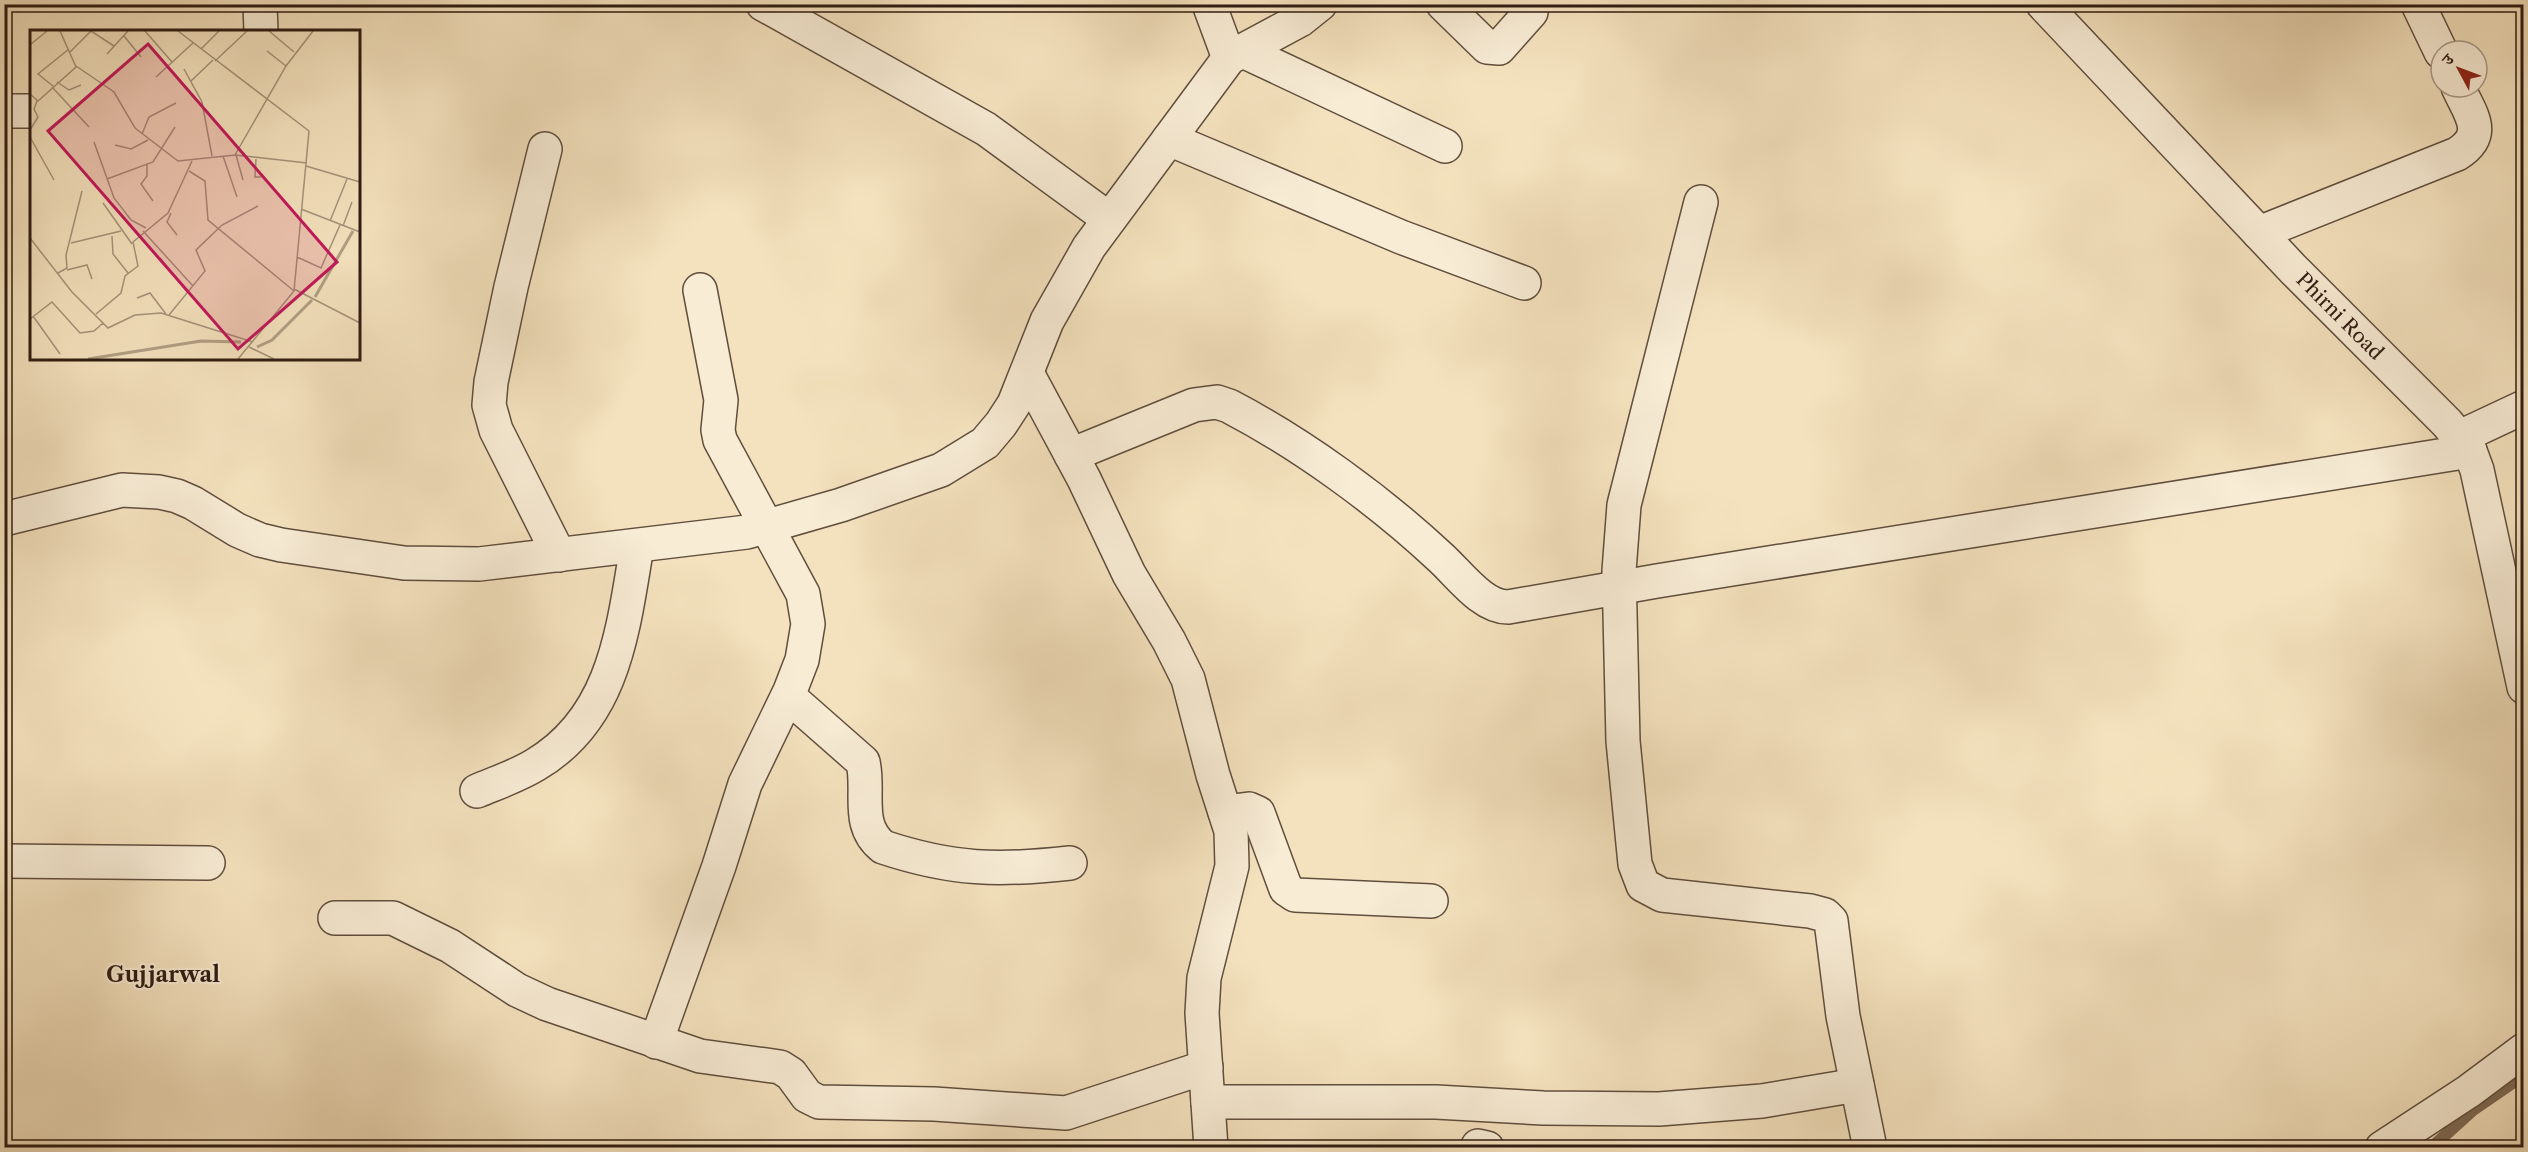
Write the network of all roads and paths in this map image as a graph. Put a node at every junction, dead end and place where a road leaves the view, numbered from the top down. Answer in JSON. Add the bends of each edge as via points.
{"nodes":[{"id":1,"x":260,"y":4,"type":"edge"},
{"id":2,"x":763,"y":4,"type":"edge"},
{"id":3,"x":1209,"y":4,"type":"edge"},
{"id":4,"x":1320,"y":4,"type":"edge"},
{"id":5,"x":1443,"y":4,"type":"edge"},
{"id":6,"x":2043,"y":4,"type":"edge"},
{"id":7,"x":2418,"y":4,"type":"edge"},
{"id":8,"x":1531,"y":12,"type":"dead end"},
{"id":9,"x":261,"y":30,"type":"edge"},
{"id":10,"x":2435,"y":39,"type":"edge"},
{"id":11,"x":1236,"y":55,"type":"junction"},
{"id":12,"x":2463,"y":99,"type":"edge"},
{"id":13,"x":4,"y":111,"type":"edge"},
{"id":14,"x":30,"y":111,"type":"edge"},
{"id":15,"x":1169,"y":139,"type":"junction"},
{"id":16,"x":1445,"y":146,"type":"dead end"},
{"id":17,"x":545,"y":149,"type":"dead end"},
{"id":18,"x":1701,"y":202,"type":"dead end"},
{"id":19,"x":1109,"y":219,"type":"junction"},
{"id":20,"x":2259,"y":233,"type":"junction"},
{"id":21,"x":1524,"y":283,"type":"dead end"},
{"id":22,"x":700,"y":290,"type":"dead end"},
{"id":23,"x":1027,"y":373,"type":"junction"},
{"id":24,"x":2523,"y":407,"type":"edge"},
{"id":25,"x":2465,"y":444,"type":"junction"},
{"id":26,"x":1071,"y":455,"type":"junction"},
{"id":27,"x":4,"y":519,"type":"edge"},
{"id":28,"x":766,"y":527,"type":"junction"},
{"id":29,"x":637,"y":546,"type":"junction"},
{"id":30,"x":559,"y":555,"type":"junction"},
{"id":31,"x":1621,"y":587,"type":"junction"},
{"id":32,"x":2523,"y":687,"type":"edge"},
{"id":33,"x":788,"y":696,"type":"junction"},
{"id":34,"x":477,"y":791,"type":"dead end"},
{"id":35,"x":1225,"y":812,"type":"junction"},
{"id":36,"x":4,"y":861,"type":"edge"},
{"id":37,"x":208,"y":863,"type":"dead end"},
{"id":38,"x":1070,"y":863,"type":"dead end"},
{"id":39,"x":1431,"y":901,"type":"dead end"},
{"id":40,"x":335,"y":918,"type":"dead end"},
{"id":41,"x":656,"y":1042,"type":"junction"},
{"id":42,"x":2523,"y":1050,"type":"edge"},
{"id":43,"x":1206,"y":1067,"type":"junction"},
{"id":44,"x":1857,"y":1085,"type":"junction"},
{"id":45,"x":1208,"y":1101,"type":"junction"},
{"id":46,"x":1211,"y":1148,"type":"edge"},
{"id":47,"x":1870,"y":1148,"type":"edge"},
{"id":48,"x":2382,"y":1148,"type":"edge"}],
"edges":[{"from":1,"to":9,"type":"street"},
{"from":2,"to":19,"type":"street","via":[[986,129]]},
{"from":3,"to":11,"type":"street"},
{"from":4,"to":11,"type":"street","via":[[1300,20]]},
{"from":5,"to":8,"type":"street","via":[[1487,47],[1495,50]]},
{"from":6,"to":20,"type":"street","name":"Phirni Road"},
{"from":7,"to":10,"type":"street"},
{"from":11,"to":15,"type":"street"},
{"from":11,"to":16,"type":"street"},
{"from":12,"to":20,"type":"street","via":[[2475,126],[2475,136],[2467,148]]},
{"from":13,"to":14,"type":"street"},
{"from":15,"to":19,"type":"street"},
{"from":15,"to":21,"type":"street","via":[[1401,237]]},
{"from":17,"to":30,"type":"street","via":[[511,287],[489,405],[496,430]]},
{"from":18,"to":31,"type":"street","via":[[1624,505]]},
{"from":19,"to":23,"type":"street","via":[[1047,321]]},
{"from":20,"to":25,"type":"street","name":"Phirni Road"},
{"from":22,"to":28,"type":"street","via":[[721,400],[720,440]]},
{"from":23,"to":26,"type":"street"},
{"from":23,"to":28,"type":"street","via":[[1001,424],[985,443],[965,457],[941,470],[852,502]]},
{"from":24,"to":25,"type":"street"},
{"from":25,"to":31,"type":"street"},
{"from":25,"to":32,"type":"street","name":"Phirni Road","via":[[2477,470]]},
{"from":26,"to":31,"type":"street","via":[[1194,405],[1216,402],[1241,412],[1326,467],[1419,537],[1494,606],[1508,607]]},
{"from":26,"to":35,"type":"street","via":[[1129,574],[1188,679]]},
{"from":27,"to":30,"type":"street","via":[[122,490],[142,490],[193,502],[260,540],[305,548],[404,563],[478,564]]},
{"from":28,"to":29,"type":"street"},
{"from":28,"to":33,"type":"street","via":[[807,608],[808,640]]},
{"from":29,"to":30,"type":"street"},
{"from":29,"to":34,"type":"street","via":[[616,659],[593,710],[578,731],[535,765]]},
{"from":31,"to":44,"type":"street","via":[[1623,741],[1638,876],[1649,890],[1662,895],[1810,911],[1827,917],[1833,926],[1843,1016]]},
{"from":33,"to":38,"type":"street","via":[[863,762],[865,820],[874,840],[883,847],[961,867],[1015,869]]},
{"from":33,"to":41,"type":"street","via":[[745,784]]},
{"from":35,"to":39,"type":"street","via":[[1248,809],[1258,813],[1286,889],[1295,895]]},
{"from":35,"to":43,"type":"street","via":[[1233,849],[1204,978]]},
{"from":36,"to":37,"type":"street"},
{"from":40,"to":41,"type":"street","via":[[393,918],[450,946],[517,990],[596,1023]]},
{"from":41,"to":43,"type":"street","via":[[700,1056],[784,1068],[807,1096],[819,1102],[934,1104],[1054,1114],[1079,1110]]},
{"from":42,"to":48,"type":"street"},
{"from":43,"to":45,"type":"street"},
{"from":44,"to":45,"type":"street","via":[[1762,1101],[1659,1109],[1436,1102]]},
{"from":44,"to":47,"type":"street"},
{"from":45,"to":46,"type":"street"}]}
